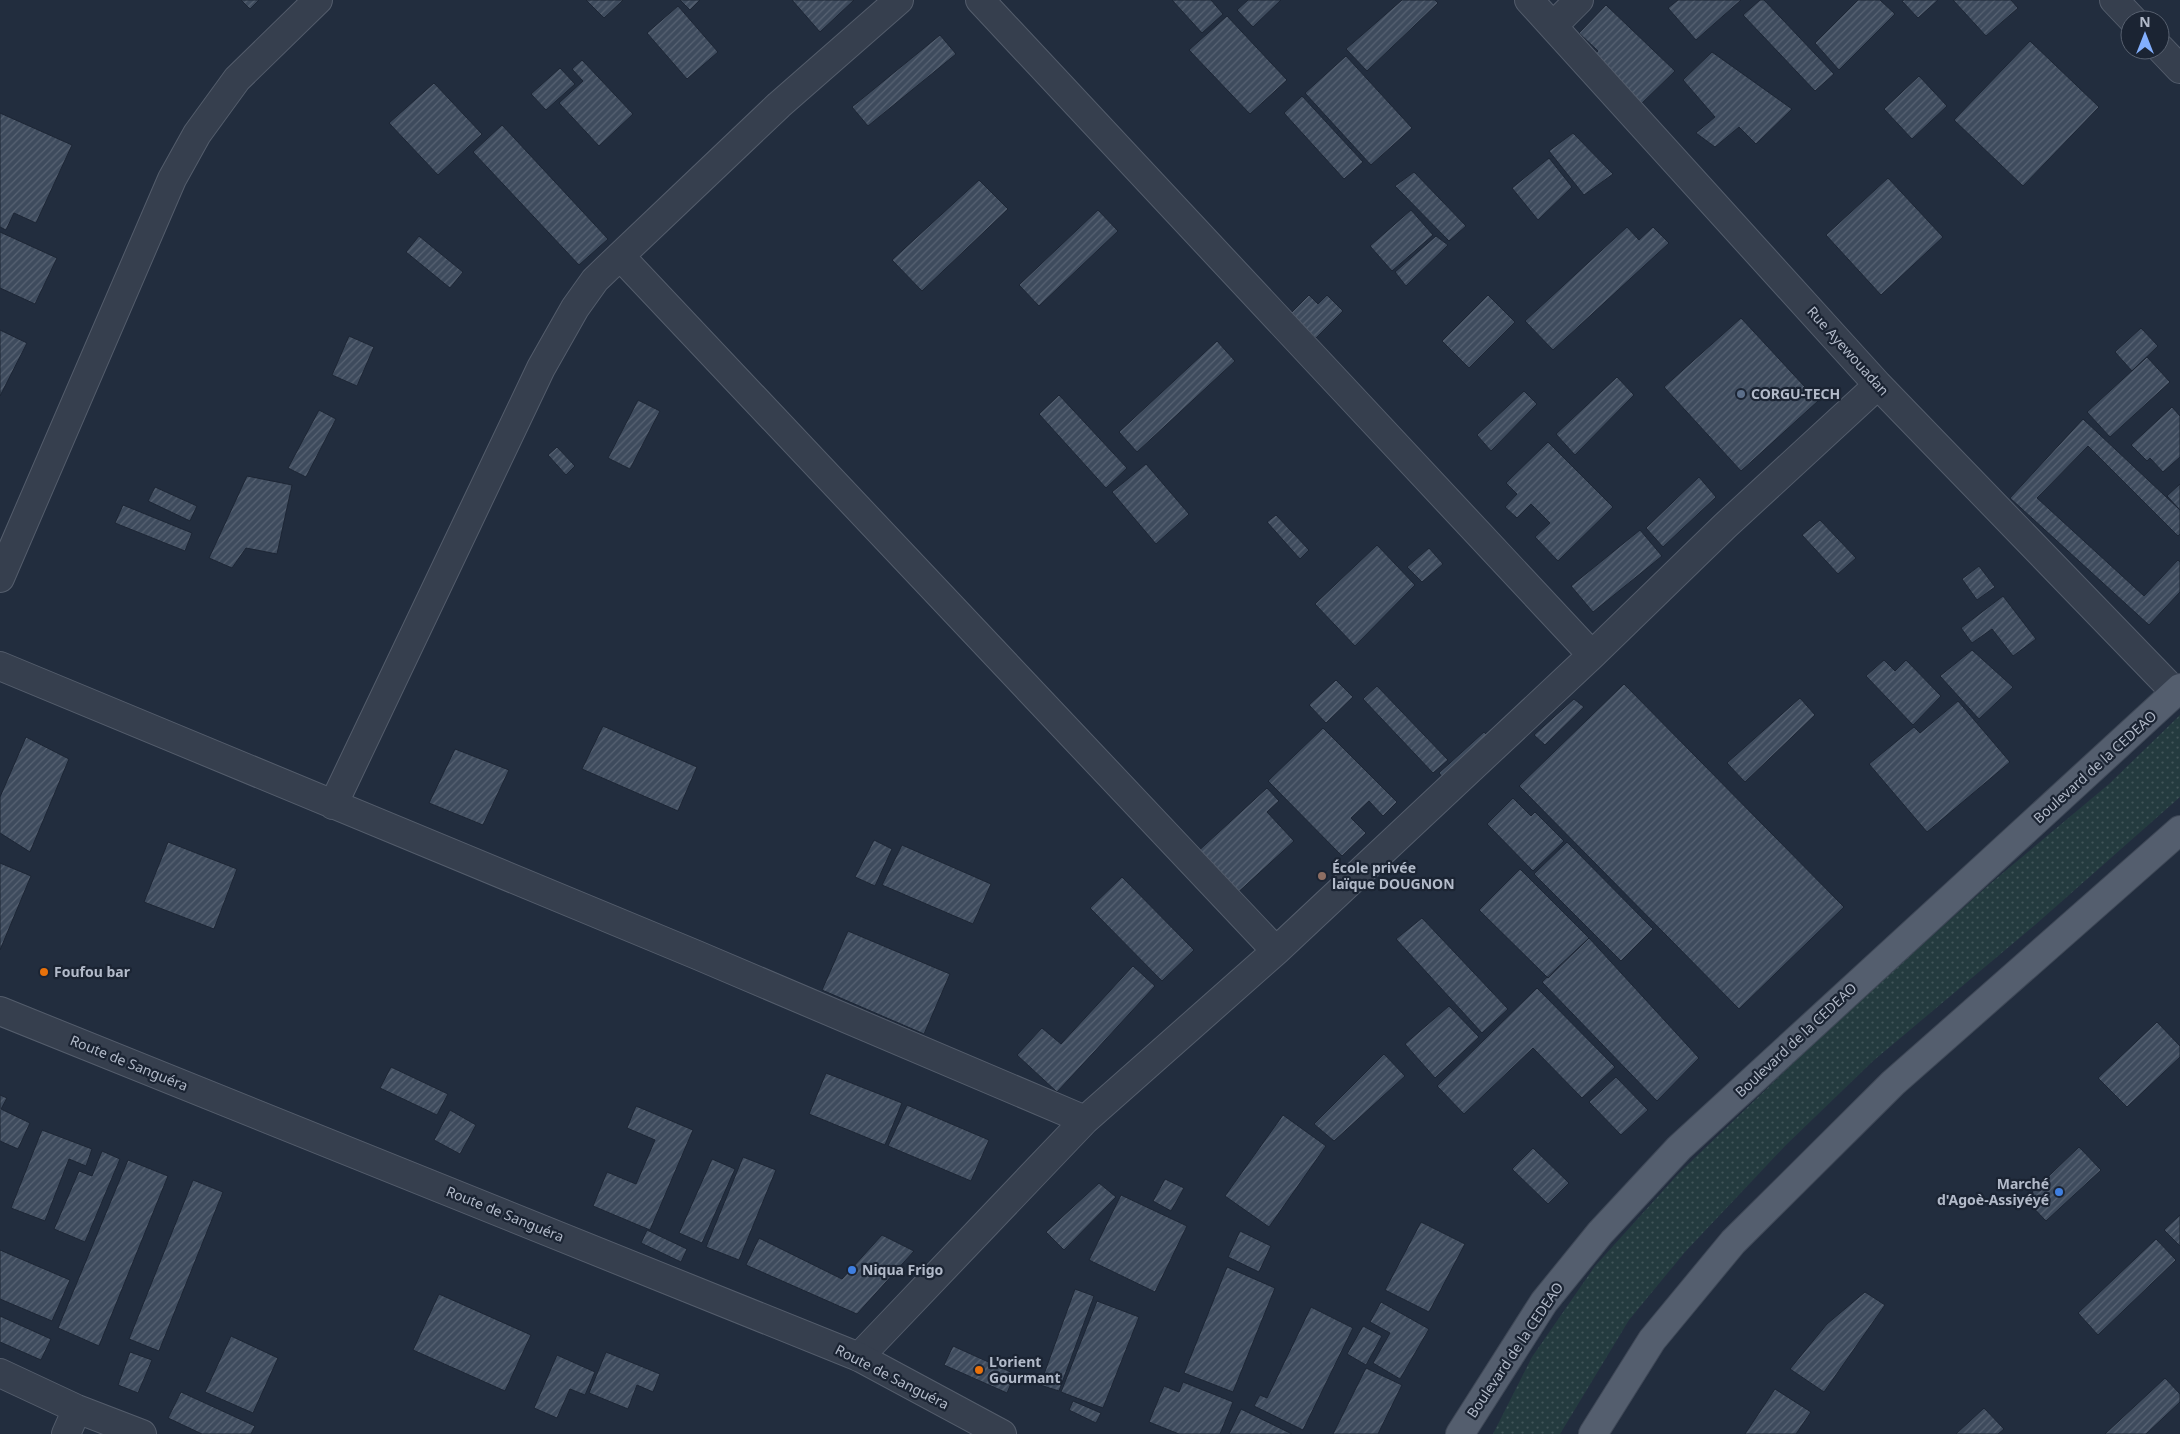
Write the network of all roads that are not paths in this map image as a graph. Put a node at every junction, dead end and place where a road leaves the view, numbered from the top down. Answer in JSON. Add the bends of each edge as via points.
{"nodes":[{"id":1,"x":318,"y":0,"type":"edge"},
{"id":2,"x":898,"y":0,"type":"edge"},
{"id":3,"x":980,"y":0,"type":"edge"},
{"id":4,"x":1529,"y":0,"type":"edge"},
{"id":5,"x":1579,"y":0,"type":"edge"},
{"id":6,"x":2114,"y":0,"type":"edge"},
{"id":7,"x":2124,"y":10,"type":"edge"},
{"id":8,"x":1553,"y":26,"type":"junction"},
{"id":9,"x":2170,"y":58,"type":"edge"},
{"id":10,"x":2180,"y":69,"type":"edge"},
{"id":11,"x":620,"y":256,"type":"junction"},
{"id":12,"x":1878,"y":385,"type":"junction"},
{"id":13,"x":0,"y":578,"type":"edge"},
{"id":14,"x":1592,"y":655,"type":"junction"},
{"id":15,"x":0,"y":666,"type":"edge"},
{"id":16,"x":2178,"y":691,"type":"edge"},
{"id":17,"x":333,"y":805,"type":"junction"},
{"id":18,"x":2180,"y":830,"type":"edge"},
{"id":19,"x":1276,"y":951,"type":"junction"},
{"id":20,"x":0,"y":1011,"type":"edge"},
{"id":21,"x":1085,"y":1120,"type":"junction"},
{"id":22,"x":860,"y":1357,"type":"junction"},
{"id":23,"x":0,"y":1373,"type":"edge"},
{"id":24,"x":78,"y":1409,"type":"junction"},
{"id":25,"x":66,"y":1434,"type":"edge"},
{"id":26,"x":142,"y":1434,"type":"edge"},
{"id":27,"x":1002,"y":1434,"type":"edge"},
{"id":28,"x":1460,"y":1434,"type":"edge"},
{"id":29,"x":1594,"y":1434,"type":"edge"}],
"edges":[{"from":1,"to":13,"type":"street","via":[[237,79],[197,134],[168,188]]},
{"from":2,"to":11,"type":"street","via":[[779,105]]},
{"from":3,"to":14,"type":"street"},
{"from":4,"to":8,"type":"street","name":"Rue Ayewouadan"},
{"from":5,"to":8,"type":"street"},
{"from":6,"to":7,"type":"street"},
{"from":8,"to":12,"type":"street","name":"Rue Ayewouadan"},
{"from":9,"to":10,"type":"street"},
{"from":11,"to":17,"type":"street","via":[[595,280],[575,308],[541,368]]},
{"from":11,"to":19,"type":"street"},
{"from":12,"to":14,"type":"street","via":[[1726,525]]},
{"from":12,"to":16,"type":"street","name":"Rue Ayewouadan"},
{"from":14,"to":19,"type":"street"},
{"from":15,"to":17,"type":"street"},
{"from":16,"to":28,"type":"main road","name":"Boulevard de la CEDEAO","via":[[1679,1148],[1600,1233],[1544,1302]]},
{"from":17,"to":21,"type":"street"},
{"from":18,"to":29,"type":"main road","via":[[1892,1083],[1733,1242],[1652,1340]]},
{"from":19,"to":21,"type":"street"},
{"from":20,"to":22,"type":"street","name":"Route de Sanguéra"},
{"from":21,"to":22,"type":"street"},
{"from":22,"to":27,"type":"street","name":"Route de Sanguéra"},
{"from":23,"to":24,"type":"street"},
{"from":24,"to":25,"type":"street"},
{"from":24,"to":26,"type":"street"}]}
